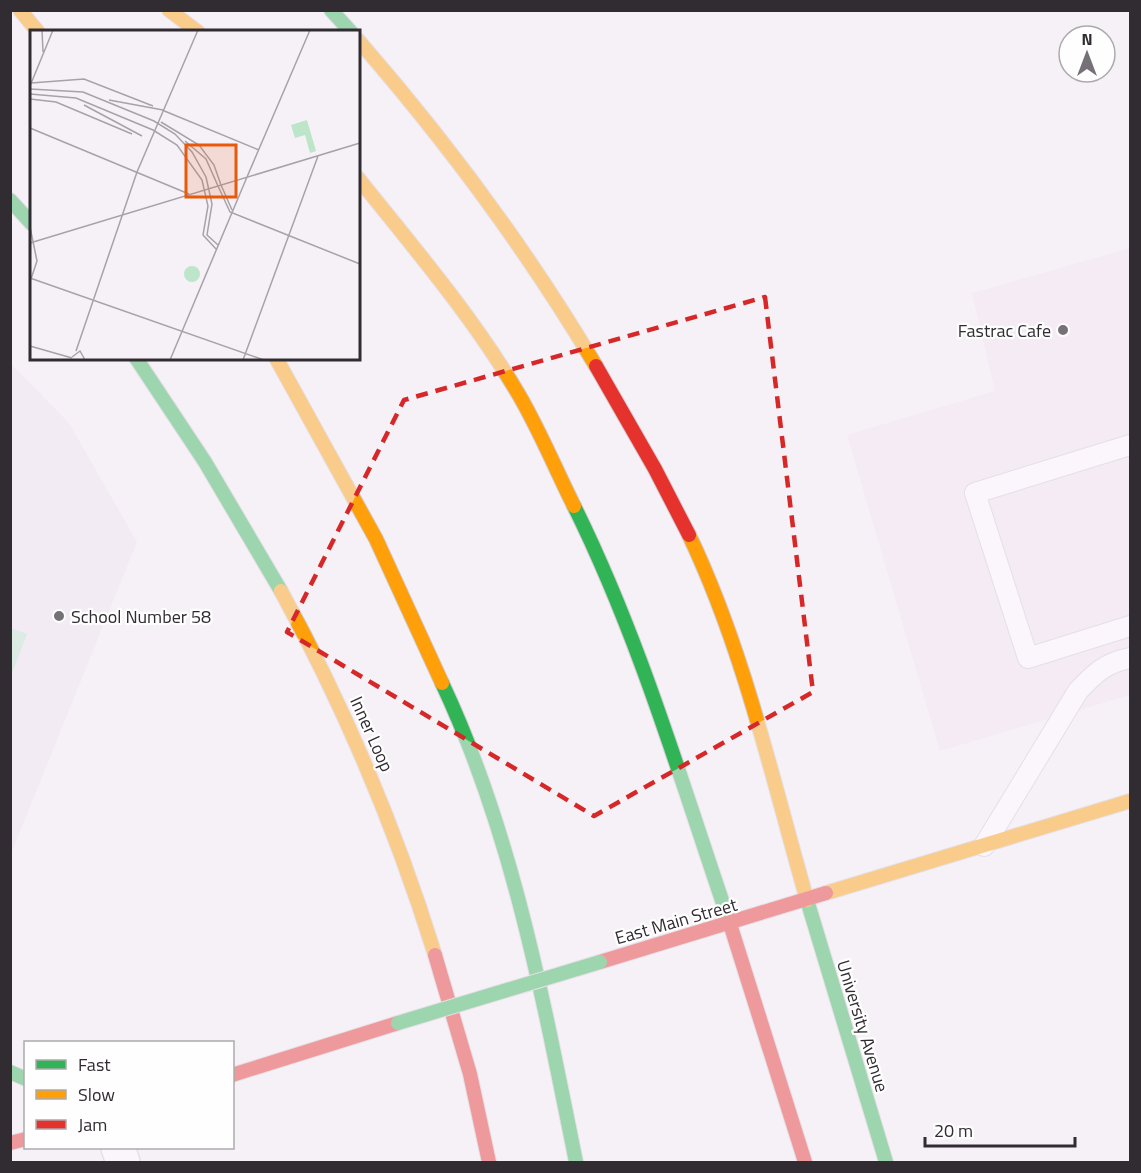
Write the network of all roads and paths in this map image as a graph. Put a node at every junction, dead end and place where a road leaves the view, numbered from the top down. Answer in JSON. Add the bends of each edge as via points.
{"nodes":[{"id":1,"x":20,"y":10,"type":"edge"},
{"id":2,"x":169,"y":10,"type":"edge"},
{"id":3,"x":332,"y":10,"type":"edge"},
{"id":4,"x":36,"y":30,"type":"edge"},
{"id":5,"x":195,"y":30,"type":"edge"},
{"id":6,"x":349,"y":30,"type":"edge"},
{"id":7,"x":360,"y":42,"type":"edge"},
{"id":8,"x":360,"y":180,"type":"edge"},
{"id":9,"x":10,"y":200,"type":"edge"},
{"id":10,"x":30,"y":222,"type":"edge"},
{"id":11,"x":136,"y":360,"type":"edge"},
{"id":12,"x":277,"y":360,"type":"edge"},
{"id":13,"x":1131,"y":445,"type":"edge"},
{"id":14,"x":1131,"y":626,"type":"edge"},
{"id":15,"x":1110,"y":633,"type":"junction"},
{"id":16,"x":1125,"y":659,"type":"edge"},
{"id":17,"x":1131,"y":801,"type":"edge"},
{"id":18,"x":984,"y":846,"type":"junction"},
{"id":19,"x":807,"y":900,"type":"junction"},
{"id":20,"x":730,"y":924,"type":"junction"},
{"id":21,"x":10,"y":1072,"type":"edge"},
{"id":22,"x":234,"y":1074,"type":"edge"},
{"id":23,"x":24,"y":1078,"type":"edge"},
{"id":24,"x":489,"y":1162,"type":"edge"},
{"id":25,"x":576,"y":1162,"type":"edge"},
{"id":26,"x":805,"y":1162,"type":"edge"},
{"id":27,"x":886,"y":1162,"type":"edge"}],
"edges":[{"from":1,"to":4,"type":"main road"},
{"from":2,"to":5,"type":"main road"},
{"from":3,"to":6,"type":"main road"},
{"from":7,"to":19,"type":"main road","name":"University Avenue","via":[[439,135],[540,275],[605,381],[680,518],[724,623]]},
{"from":8,"to":20,"type":"main road","via":[[490,349],[520,397],[592,542],[647,681]]},
{"from":9,"to":10,"type":"main road"},
{"from":11,"to":24,"type":"main road","name":"Inner Loop","via":[[218,481],[266,561],[353,732],[380,795],[431,941],[473,1087]]},
{"from":12,"to":25,"type":"main road","via":[[381,549],[456,712],[517,892],[540,982]]},
{"from":13,"to":15,"type":"lane","via":[[975,493],[1028,658]]},
{"from":14,"to":15,"type":"lane"},
{"from":15,"to":16,"type":"lane"},
{"from":16,"to":18,"type":"lane","via":[[1097,670],[1078,691]]},
{"from":17,"to":18,"type":"main road","name":"East Main Street"},
{"from":18,"to":19,"type":"main road","name":"East Main Street"},
{"from":19,"to":20,"type":"main road","name":"East Main Street"},
{"from":19,"to":27,"type":"main road","name":"University Avenue"},
{"from":20,"to":22,"type":"main road","name":"East Main Street","bridge":true},
{"from":20,"to":26,"type":"main road"},
{"from":21,"to":23,"type":"main road"}]}
